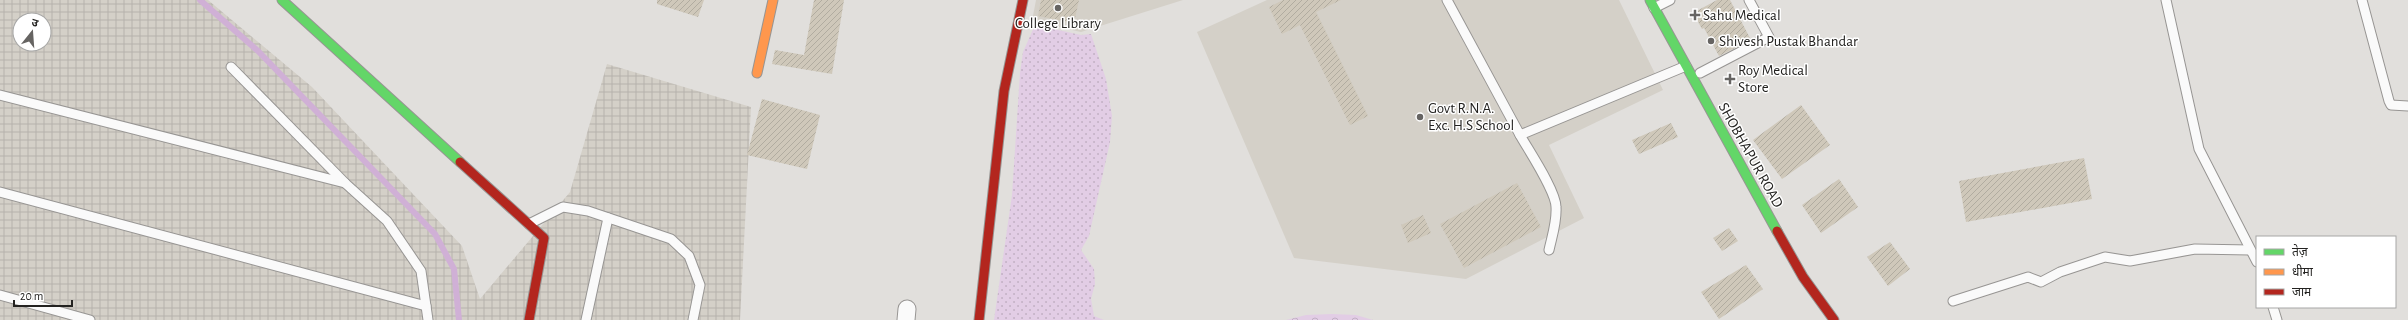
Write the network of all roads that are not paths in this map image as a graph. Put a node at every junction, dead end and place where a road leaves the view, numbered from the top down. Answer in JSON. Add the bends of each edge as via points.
{"nodes":[{"id":1,"x":282,"y":0,"type":"edge"},
{"id":2,"x":773,"y":0,"type":"edge"},
{"id":3,"x":1023,"y":0,"type":"edge"},
{"id":4,"x":1447,"y":0,"type":"edge"},
{"id":5,"x":1748,"y":0,"type":"edge"},
{"id":6,"x":2166,"y":0,"type":"edge"},
{"id":7,"x":2362,"y":0,"type":"edge"},
{"id":8,"x":1659,"y":3,"type":"edge"},
{"id":9,"x":1686,"y":66,"type":"junction"},
{"id":10,"x":231,"y":67,"type":"dead end"},
{"id":11,"x":757,"y":73,"type":"dead end"},
{"id":12,"x":1700,"y":73,"type":"junction"},
{"id":13,"x":0,"y":95,"type":"edge"},
{"id":14,"x":2408,"y":106,"type":"edge"},
{"id":15,"x":1520,"y":136,"type":"junction"},
{"id":16,"x":345,"y":183,"type":"junction"},
{"id":17,"x":0,"y":192,"type":"edge"},
{"id":18,"x":608,"y":218,"type":"junction"},
{"id":19,"x":528,"y":224,"type":"junction"},
{"id":20,"x":1549,"y":250,"type":"dead end"},
{"id":21,"x":2250,"y":250,"type":"junction"},
{"id":22,"x":2256,"y":260,"type":"edge"},
{"id":23,"x":0,"y":295,"type":"edge"},
{"id":24,"x":1953,"y":301,"type":"dead end"},
{"id":25,"x":426,"y":306,"type":"junction"},
{"id":26,"x":2273,"y":308,"type":"edge"},
{"id":27,"x":90,"y":320,"type":"edge"},
{"id":28,"x":428,"y":320,"type":"edge"},
{"id":29,"x":529,"y":320,"type":"edge"},
{"id":30,"x":586,"y":320,"type":"edge"},
{"id":31,"x":693,"y":320,"type":"edge"},
{"id":32,"x":979,"y":320,"type":"edge"},
{"id":33,"x":1834,"y":320,"type":"edge"},
{"id":34,"x":1844,"y":320,"type":"edge"},
{"id":35,"x":2277,"y":320,"type":"edge"}],
"edges":[{"from":1,"to":19,"type":"street"},
{"from":2,"to":11,"type":"street"},
{"from":3,"to":32,"type":"street","via":[[1004,91]]},
{"from":4,"to":15,"type":"lane"},
{"from":5,"to":12,"type":"lane","via":[[1769,37]]},
{"from":6,"to":21,"type":"lane","via":[[2199,149]]},
{"from":7,"to":14,"type":"lane","via":[[2389,101],[2391,105]]},
{"from":8,"to":9,"type":"street","name":"SHOBHAPUR ROAD"},
{"from":8,"to":12,"type":"street","name":"SHOBHAPUR ROAD"},
{"from":9,"to":15,"type":"lane"},
{"from":9,"to":33,"type":"street","name":"SHOBHAPUR ROAD","via":[[1803,277]]},
{"from":10,"to":16,"type":"lane"},
{"from":12,"to":34,"type":"street","name":"SHOBHAPUR ROAD","via":[[1811,275]]},
{"from":13,"to":16,"type":"lane"},
{"from":15,"to":20,"type":"lane","via":[[1550,188],[1556,205],[1556,221]]},
{"from":16,"to":25,"type":"lane","via":[[387,221],[421,271]]},
{"from":17,"to":25,"type":"lane"},
{"from":18,"to":19,"type":"lane","via":[[588,211],[563,207]]},
{"from":18,"to":30,"type":"lane"},
{"from":18,"to":31,"type":"lane","via":[[671,239],[689,256],[700,285]]},
{"from":19,"to":29,"type":"street","via":[[544,238]]},
{"from":21,"to":22,"type":"lane"},
{"from":21,"to":24,"type":"lane","via":[[2195,249],[2130,261],[2104,257],[2060,272],[2040,282],[2028,277]]},
{"from":23,"to":27,"type":"lane"},
{"from":25,"to":28,"type":"lane"},
{"from":26,"to":35,"type":"lane"}]}
